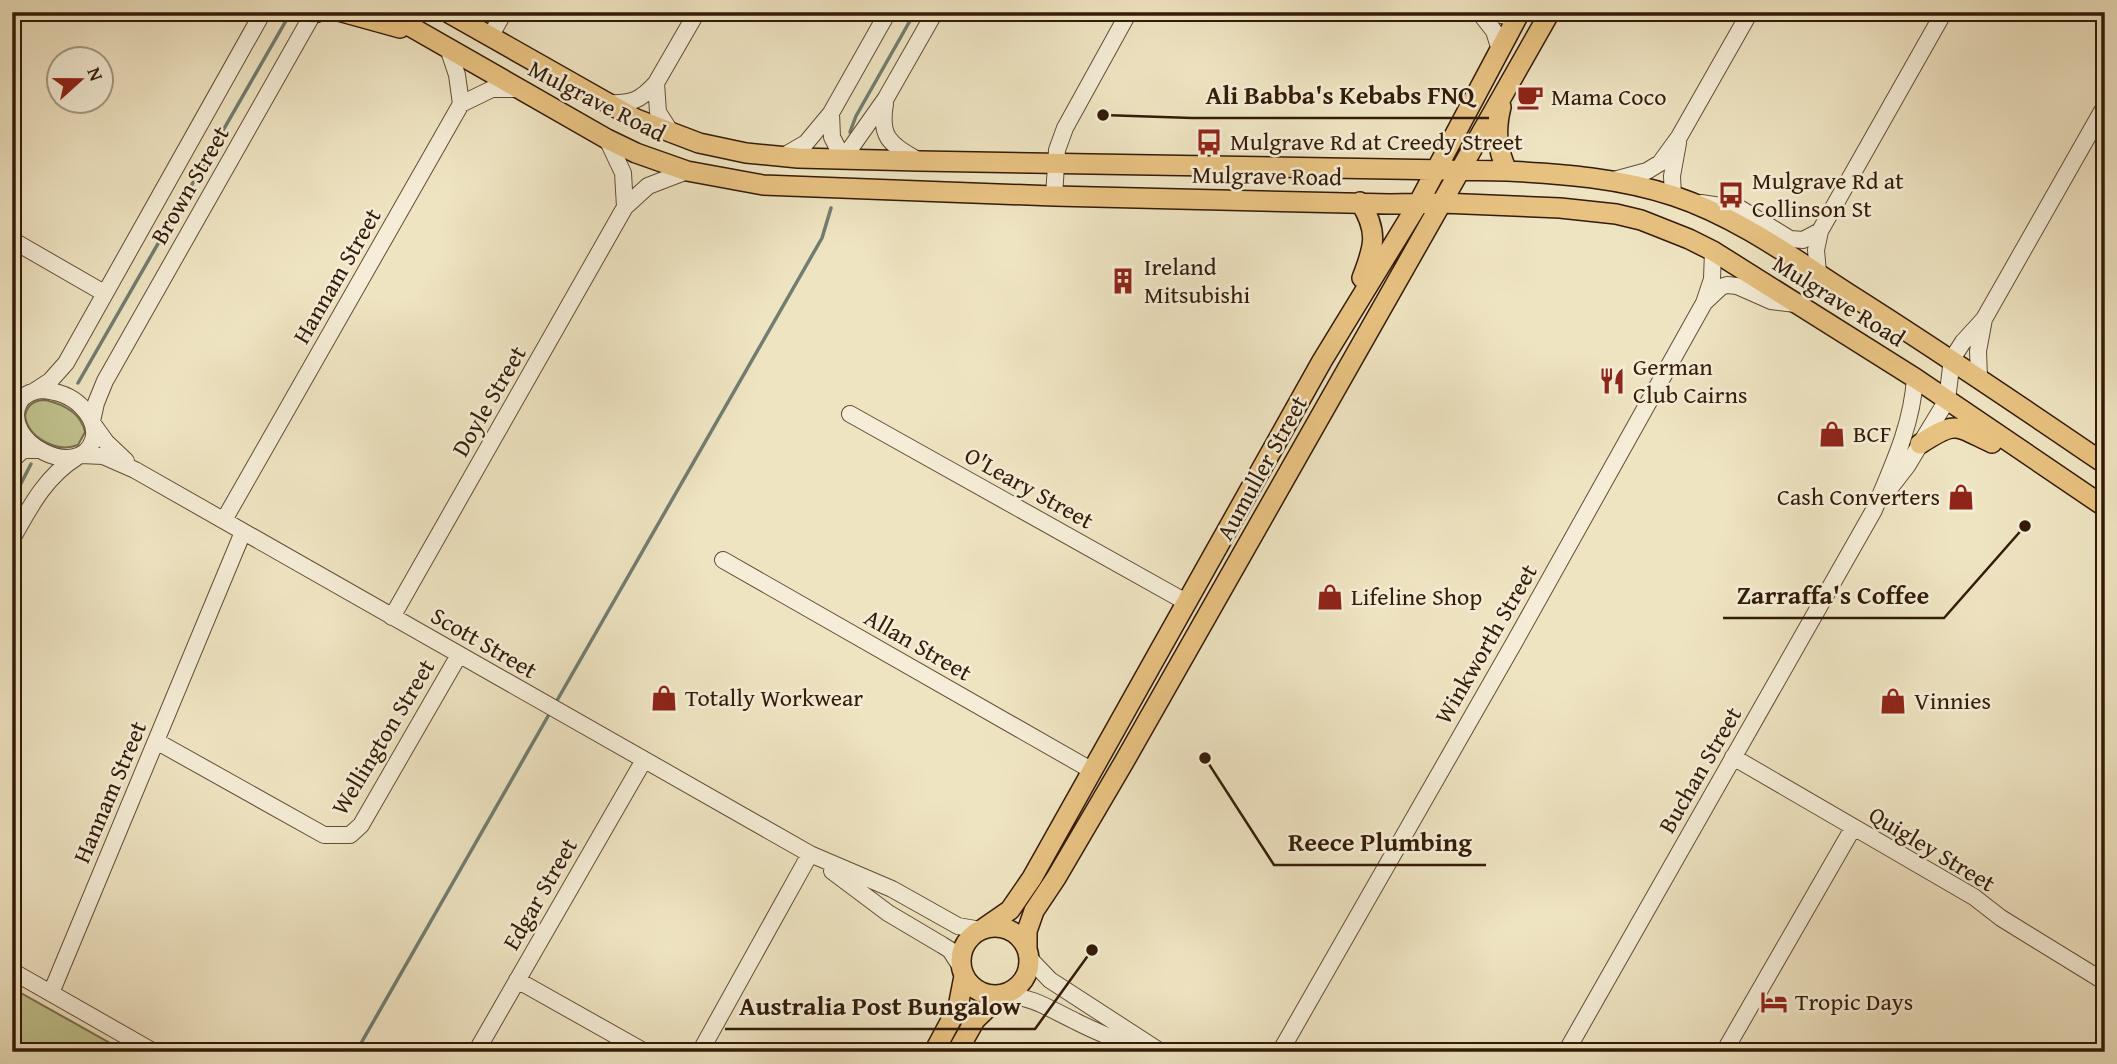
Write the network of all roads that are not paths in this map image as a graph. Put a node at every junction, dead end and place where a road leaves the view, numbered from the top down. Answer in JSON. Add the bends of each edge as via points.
{"nodes":[{"id":1,"x":263,"y":12,"type":"edge"},
{"id":2,"x":342,"y":12,"type":"edge"},
{"id":3,"x":386,"y":12,"type":"edge"},
{"id":4,"x":447,"y":12,"type":"edge"},
{"id":5,"x":504,"y":12,"type":"edge"},
{"id":6,"x":697,"y":12,"type":"edge"},
{"id":7,"x":888,"y":12,"type":"edge"},
{"id":8,"x":935,"y":12,"type":"edge"},
{"id":9,"x":1129,"y":12,"type":"edge"},
{"id":10,"x":1479,"y":12,"type":"edge"},
{"id":11,"x":1488,"y":12,"type":"edge"},
{"id":12,"x":1550,"y":12,"type":"edge"},
{"id":13,"x":1750,"y":12,"type":"edge"},
{"id":14,"x":1944,"y":12,"type":"edge"},
{"id":15,"x":315,"y":13,"type":"edge"},
{"id":16,"x":1519,"y":14,"type":"edge"},
{"id":17,"x":425,"y":35,"type":"junction"},
{"id":18,"x":490,"y":37,"type":"junction"},
{"id":19,"x":448,"y":48,"type":"junction"},
{"id":20,"x":1500,"y":50,"type":"junction"},
{"id":21,"x":656,"y":83,"type":"junction"},
{"id":22,"x":520,"y":89,"type":"junction"},
{"id":23,"x":1504,"y":92,"type":"junction"},
{"id":24,"x":886,"y":98,"type":"junction"},
{"id":25,"x":606,"y":103,"type":"junction"},
{"id":26,"x":461,"y":104,"type":"junction"},
{"id":27,"x":2105,"y":106,"type":"edge"},
{"id":28,"x":831,"y":113,"type":"junction"},
{"id":29,"x":672,"y":134,"type":"junction"},
{"id":30,"x":1679,"y":137,"type":"junction"},
{"id":31,"x":607,"y":139,"type":"junction"},
{"id":32,"x":782,"y":157,"type":"junction"},
{"id":33,"x":843,"y":159,"type":"junction"},
{"id":34,"x":919,"y":161,"type":"junction"},
{"id":35,"x":1056,"y":164,"type":"junction"},
{"id":36,"x":1438,"y":170,"type":"junction"},
{"id":37,"x":687,"y":171,"type":"junction"},
{"id":38,"x":1460,"y":171,"type":"junction"},
{"id":39,"x":1507,"y":171,"type":"junction"},
{"id":40,"x":1615,"y":180,"type":"junction"},
{"id":41,"x":1054,"y":196,"type":"junction"},
{"id":42,"x":1683,"y":199,"type":"junction"},
{"id":43,"x":1360,"y":202,"type":"junction"},
{"id":44,"x":1442,"y":203,"type":"junction"},
{"id":45,"x":1418,"y":204,"type":"junction"},
{"id":46,"x":625,"y":207,"type":"junction"},
{"id":47,"x":1820,"y":231,"type":"junction"},
{"id":48,"x":12,"y":240,"type":"edge"},
{"id":49,"x":1713,"y":251,"type":"junction"},
{"id":50,"x":1818,"y":274,"type":"junction"},
{"id":51,"x":104,"y":293,"type":"junction"},
{"id":52,"x":1704,"y":303,"type":"junction"},
{"id":53,"x":1798,"y":304,"type":"junction"},
{"id":54,"x":1348,"y":318,"type":"junction"},
{"id":55,"x":1983,"y":319,"type":"junction"},
{"id":56,"x":1952,"y":359,"type":"junction"},
{"id":57,"x":66,"y":363,"type":"junction"},
{"id":58,"x":1979,"y":377,"type":"junction"},
{"id":59,"x":1915,"y":378,"type":"junction"},
{"id":60,"x":105,"y":381,"type":"junction"},
{"id":61,"x":31,"y":392,"type":"junction"},
{"id":62,"x":12,"y":393,"type":"edge"},
{"id":63,"x":70,"y":398,"type":"junction"},
{"id":64,"x":1329,"y":399,"type":"junction"},
{"id":65,"x":1947,"y":400,"type":"junction"},
{"id":66,"x":850,"y":414,"type":"dead end"},
{"id":67,"x":15,"y":422,"type":"edge"},
{"id":68,"x":93,"y":423,"type":"junction"},
{"id":69,"x":1920,"y":444,"type":"junction"},
{"id":70,"x":12,"y":450,"type":"edge"},
{"id":71,"x":41,"y":451,"type":"junction"},
{"id":72,"x":79,"y":456,"type":"junction"},
{"id":73,"x":12,"y":460,"type":"edge"},
{"id":74,"x":1265,"y":462,"type":"junction"},
{"id":75,"x":2105,"y":464,"type":"edge"},
{"id":76,"x":135,"y":470,"type":"junction"},
{"id":77,"x":2057,"y":474,"type":"junction"},
{"id":78,"x":40,"y":491,"type":"junction"},
{"id":79,"x":2105,"y":507,"type":"edge"},
{"id":80,"x":1874,"y":510,"type":"junction"},
{"id":81,"x":224,"y":520,"type":"junction"},
{"id":82,"x":243,"y":532,"type":"junction"},
{"id":83,"x":12,"y":539,"type":"edge"},
{"id":84,"x":723,"y":560,"type":"dead end"},
{"id":85,"x":1185,"y":602,"type":"junction"},
{"id":86,"x":392,"y":617,"type":"junction"},
{"id":87,"x":459,"y":655,"type":"junction"},
{"id":88,"x":156,"y":741,"type":"junction"},
{"id":89,"x":1733,"y":757,"type":"junction"},
{"id":90,"x":644,"y":760,"type":"junction"},
{"id":91,"x":1091,"y":770,"type":"junction"},
{"id":92,"x":1853,"y":828,"type":"junction"},
{"id":93,"x":810,"y":855,"type":"junction"},
{"id":94,"x":982,"y":929,"type":"junction"},
{"id":95,"x":1028,"y":954,"type":"junction"},
{"id":96,"x":12,"y":971,"type":"edge"},
{"id":97,"x":963,"y":972,"type":"junction"},
{"id":98,"x":517,"y":980,"type":"junction"},
{"id":99,"x":2105,"y":982,"type":"edge"},
{"id":100,"x":51,"y":993,"type":"junction"},
{"id":101,"x":1002,"y":995,"type":"junction"},
{"id":102,"x":154,"y":1052,"type":"edge"},
{"id":103,"x":476,"y":1052,"type":"edge"},
{"id":104,"x":645,"y":1052,"type":"edge"},
{"id":105,"x":700,"y":1052,"type":"edge"},
{"id":106,"x":934,"y":1052,"type":"edge"},
{"id":107,"x":957,"y":1052,"type":"edge"},
{"id":108,"x":1146,"y":1052,"type":"edge"},
{"id":109,"x":1161,"y":1052,"type":"edge"},
{"id":110,"x":1280,"y":1052,"type":"edge"},
{"id":111,"x":1566,"y":1052,"type":"edge"},
{"id":112,"x":1724,"y":1052,"type":"edge"}],
"edges":[{"from":1,"to":51,"type":"street","name":"Brown Street"},
{"from":2,"to":17,"type":"main road"},
{"from":3,"to":17,"type":"main road","name":"Mulgrave Road"},
{"from":4,"to":18,"type":"main road","name":"Mulgrave Road"},
{"from":5,"to":18,"type":"street"},
{"from":6,"to":21,"type":"street"},
{"from":7,"to":28,"type":"street"},
{"from":8,"to":24,"type":"street"},
{"from":9,"to":35,"type":"street","via":[[1065,128]]},
{"from":10,"to":20,"type":"street","via":[[1494,31]]},
{"from":11,"to":16,"type":"street"},
{"from":12,"to":23,"type":"main road","name":"Aumuller Street"},
{"from":13,"to":30,"type":"street"},
{"from":14,"to":47,"type":"street"},
{"from":15,"to":60,"type":"street","name":"Brown Street"},
{"from":16,"to":20,"type":"main road","name":"Aumuller Street"},
{"from":17,"to":19,"type":"main road","name":"Mulgrave Road"},
{"from":18,"to":25,"type":"main road","name":"Mulgrave Road"},
{"from":19,"to":22,"type":"main road","name":"Mulgrave Road"},
{"from":19,"to":26,"type":"street"},
{"from":20,"to":36,"type":"main road","name":"Aumuller Street"},
{"from":21,"to":25,"type":"street","via":[[628,104]]},
{"from":21,"to":29,"type":"street","via":[[659,112]]},
{"from":22,"to":26,"type":"street","via":[[492,89]]},
{"from":22,"to":31,"type":"main road","name":"Mulgrave Road"},
{"from":23,"to":38,"type":"main road","name":"Aumuller Street"},
{"from":23,"to":39,"type":"main road","via":[[1496,132]]},
{"from":24,"to":33,"type":"street"},
{"from":24,"to":34,"type":"street","via":[[885,132]]},
{"from":25,"to":29,"type":"main road","name":"Mulgrave Road"},
{"from":26,"to":81,"type":"street","name":"Hannam Street"},
{"from":27,"to":55,"type":"street","name":"Buchan Street"},
{"from":28,"to":32,"type":"street","via":[[806,143]]},
{"from":28,"to":33,"type":"street","via":[[832,137]]},
{"from":29,"to":32,"type":"main road","name":"Mulgrave Road"},
{"from":30,"to":40,"type":"street","via":[[1660,163]]},
{"from":30,"to":42,"type":"street","via":[[1672,176]]},
{"from":31,"to":37,"type":"main road","name":"Mulgrave Road"},
{"from":31,"to":46,"type":"street","via":[[623,173]]},
{"from":32,"to":33,"type":"main road","name":"Mulgrave Road"},
{"from":33,"to":34,"type":"main road","name":"Mulgrave Road"},
{"from":34,"to":35,"type":"main road","name":"Mulgrave Road"},
{"from":35,"to":36,"type":"main road","name":"Mulgrave Road"},
{"from":35,"to":41,"type":"street"},
{"from":36,"to":38,"type":"main road","name":"Mulgrave Road"},
{"from":36,"to":45,"type":"main road","name":"Aumuller Street"},
{"from":37,"to":41,"type":"main road","name":"Mulgrave Road","via":[[802,188]]},
{"from":37,"to":46,"type":"street","name":"Doyle Street","via":[[648,186]]},
{"from":38,"to":39,"type":"main road","name":"Mulgrave Road"},
{"from":38,"to":44,"type":"main road","name":"Aumuller Street"},
{"from":39,"to":40,"type":"main road","name":"Mulgrave Road"},
{"from":40,"to":42,"type":"main road","name":"Mulgrave Road"},
{"from":41,"to":43,"type":"main road","name":"Mulgrave Road"},
{"from":42,"to":47,"type":"street","via":[[1741,209],[1797,241]]},
{"from":42,"to":50,"type":"main road","name":"Mulgrave Road","via":[[1764,239]]},
{"from":43,"to":45,"type":"main road","name":"Mulgrave Road"},
{"from":43,"to":54,"type":"main road","via":[[1370,218],[1373,249]]},
{"from":44,"to":45,"type":"main road","name":"Mulgrave Road"},
{"from":44,"to":49,"type":"main road","name":"Mulgrave Road","via":[[1616,214],[1663,228]]},
{"from":44,"to":64,"type":"main road","name":"Aumuller Street"},
{"from":45,"to":54,"type":"main road","name":"Aumuller Street"},
{"from":46,"to":86,"type":"street","name":"Doyle Street"},
{"from":47,"to":50,"type":"street"},
{"from":48,"to":51,"type":"street"},
{"from":49,"to":52,"type":"street","name":"Winkworth Street","via":[[1712,279]]},
{"from":49,"to":53,"type":"main road","name":"Mulgrave Road"},
{"from":50,"to":56,"type":"main road","name":"Mulgrave Road"},
{"from":51,"to":57,"type":"street","name":"Brown Street"},
{"from":52,"to":53,"type":"street","via":[[1727,285],[1771,301]]},
{"from":52,"to":110,"type":"street","name":"Winkworth Street"},
{"from":53,"to":59,"type":"main road","name":"Mulgrave Road"},
{"from":54,"to":74,"type":"main road","name":"Aumuller Street"},
{"from":55,"to":56,"type":"street","name":"Buchan Street"},
{"from":55,"to":58,"type":"street","name":"Buchan Street"},
{"from":56,"to":58,"type":"main road","name":"Mulgrave Road"},
{"from":56,"to":65,"type":"street","name":"Buchan Street"},
{"from":57,"to":61,"type":"street","name":"Brown Street","via":[[50,381]]},
{"from":57,"to":63,"type":"street","via":[[61,380]]},
{"from":58,"to":75,"type":"main road","name":"Mulgrave Road"},
{"from":59,"to":65,"type":"main road","name":"Mulgrave Road"},
{"from":59,"to":80,"type":"street","name":"Buchan Street","via":[[1905,436]]},
{"from":60,"to":63,"type":"street","name":"Brown Street","via":[[88,396]]},
{"from":60,"to":68,"type":"street","name":"Brown Street"},
{"from":61,"to":62,"type":"street"},
{"from":61,"to":63,"type":"street","via":[[52,391]]},
{"from":61,"to":67,"type":"street","via":[[18,405]]},
{"from":63,"to":68,"type":"street"},
{"from":64,"to":74,"type":"main road","via":[[1318,394],[1312,397],[1293,430]]},
{"from":64,"to":95,"type":"main road","name":"Aumuller Street","via":[[1124,762],[1034,911],[1027,931]]},
{"from":65,"to":69,"type":"street","name":"Buchan Street"},
{"from":65,"to":77,"type":"main road","name":"Mulgrave Road"},
{"from":66,"to":85,"type":"street","name":"O'Leary Street"},
{"from":67,"to":70,"type":"street"},
{"from":67,"to":71,"type":"street","via":[[27,441]]},
{"from":68,"to":72,"type":"street","via":[[92,443]]},
{"from":68,"to":76,"type":"street","name":"Scott Street"},
{"from":69,"to":77,"type":"main road","via":[[1943,430],[1962,428]]},
{"from":69,"to":80,"type":"street","name":"Buchan Street"},
{"from":71,"to":72,"type":"street"},
{"from":71,"to":73,"type":"street","via":[[23,450]]},
{"from":71,"to":78,"type":"street","via":[[47,466]]},
{"from":72,"to":76,"type":"street","name":"Scott Street","via":[[103,456]]},
{"from":72,"to":78,"type":"street","via":[[60,468]]},
{"from":74,"to":85,"type":"main road","name":"Aumuller Street"},
{"from":76,"to":81,"type":"street","name":"Scott Street"},
{"from":77,"to":79,"type":"main road","name":"Mulgrave Road"},
{"from":78,"to":83,"type":"street"},
{"from":80,"to":89,"type":"street","name":"Buchan Street"},
{"from":81,"to":82,"type":"street","name":"Scott Street"},
{"from":82,"to":86,"type":"street","name":"Scott Street"},
{"from":82,"to":88,"type":"street","name":"Hannam Street"},
{"from":84,"to":91,"type":"street","name":"Allan Street"},
{"from":85,"to":91,"type":"main road","name":"Aumuller Street"},
{"from":86,"to":87,"type":"street","name":"Scott Street"},
{"from":87,"to":88,"type":"street","name":"Wellington Street","via":[[361,825],[350,835],[324,835]]},
{"from":87,"to":90,"type":"street","name":"Scott Street"},
{"from":88,"to":100,"type":"street","name":"Hannam Street"},
{"from":89,"to":92,"type":"street","name":"Quigley Street"},
{"from":89,"to":111,"type":"street","name":"Buchan Street"},
{"from":90,"to":93,"type":"street","name":"Scott Street"},
{"from":90,"to":98,"type":"street","name":"Edgar Street"},
{"from":91,"to":94,"type":"main road","name":"Aumuller Street","via":[[1022,894],[1004,916]]},
{"from":92,"to":99,"type":"street","name":"Quigley Street","via":[[1974,897]]},
{"from":92,"to":112,"type":"street"},
{"from":93,"to":94,"type":"street","name":"Scott Street","via":[[892,889],[958,926]]},
{"from":93,"to":97,"type":"street","name":"Scott Street","via":[[888,913],[950,950]]},
{"from":93,"to":105,"type":"street"},
{"from":94,"to":95,"type":"main road","via":[[1006,928],[1016,934]]},
{"from":94,"to":97,"type":"main road","via":[[962,951]]},
{"from":95,"to":101,"type":"main road","via":[[1027,975],[1021,985]]},
{"from":95,"to":109,"type":"street","via":[[1052,981]]},
{"from":96,"to":100,"type":"street"},
{"from":97,"to":101,"type":"main road","via":[[978,991]]},
{"from":97,"to":106,"type":"main road","via":[[958,1007]]},
{"from":98,"to":103,"type":"street","name":"Edgar Street"},
{"from":98,"to":104,"type":"street"},
{"from":100,"to":102,"type":"street"},
{"from":101,"to":107,"type":"main road","via":[[975,1020]]},
{"from":101,"to":108,"type":"street","via":[[1038,1001]]}]}
